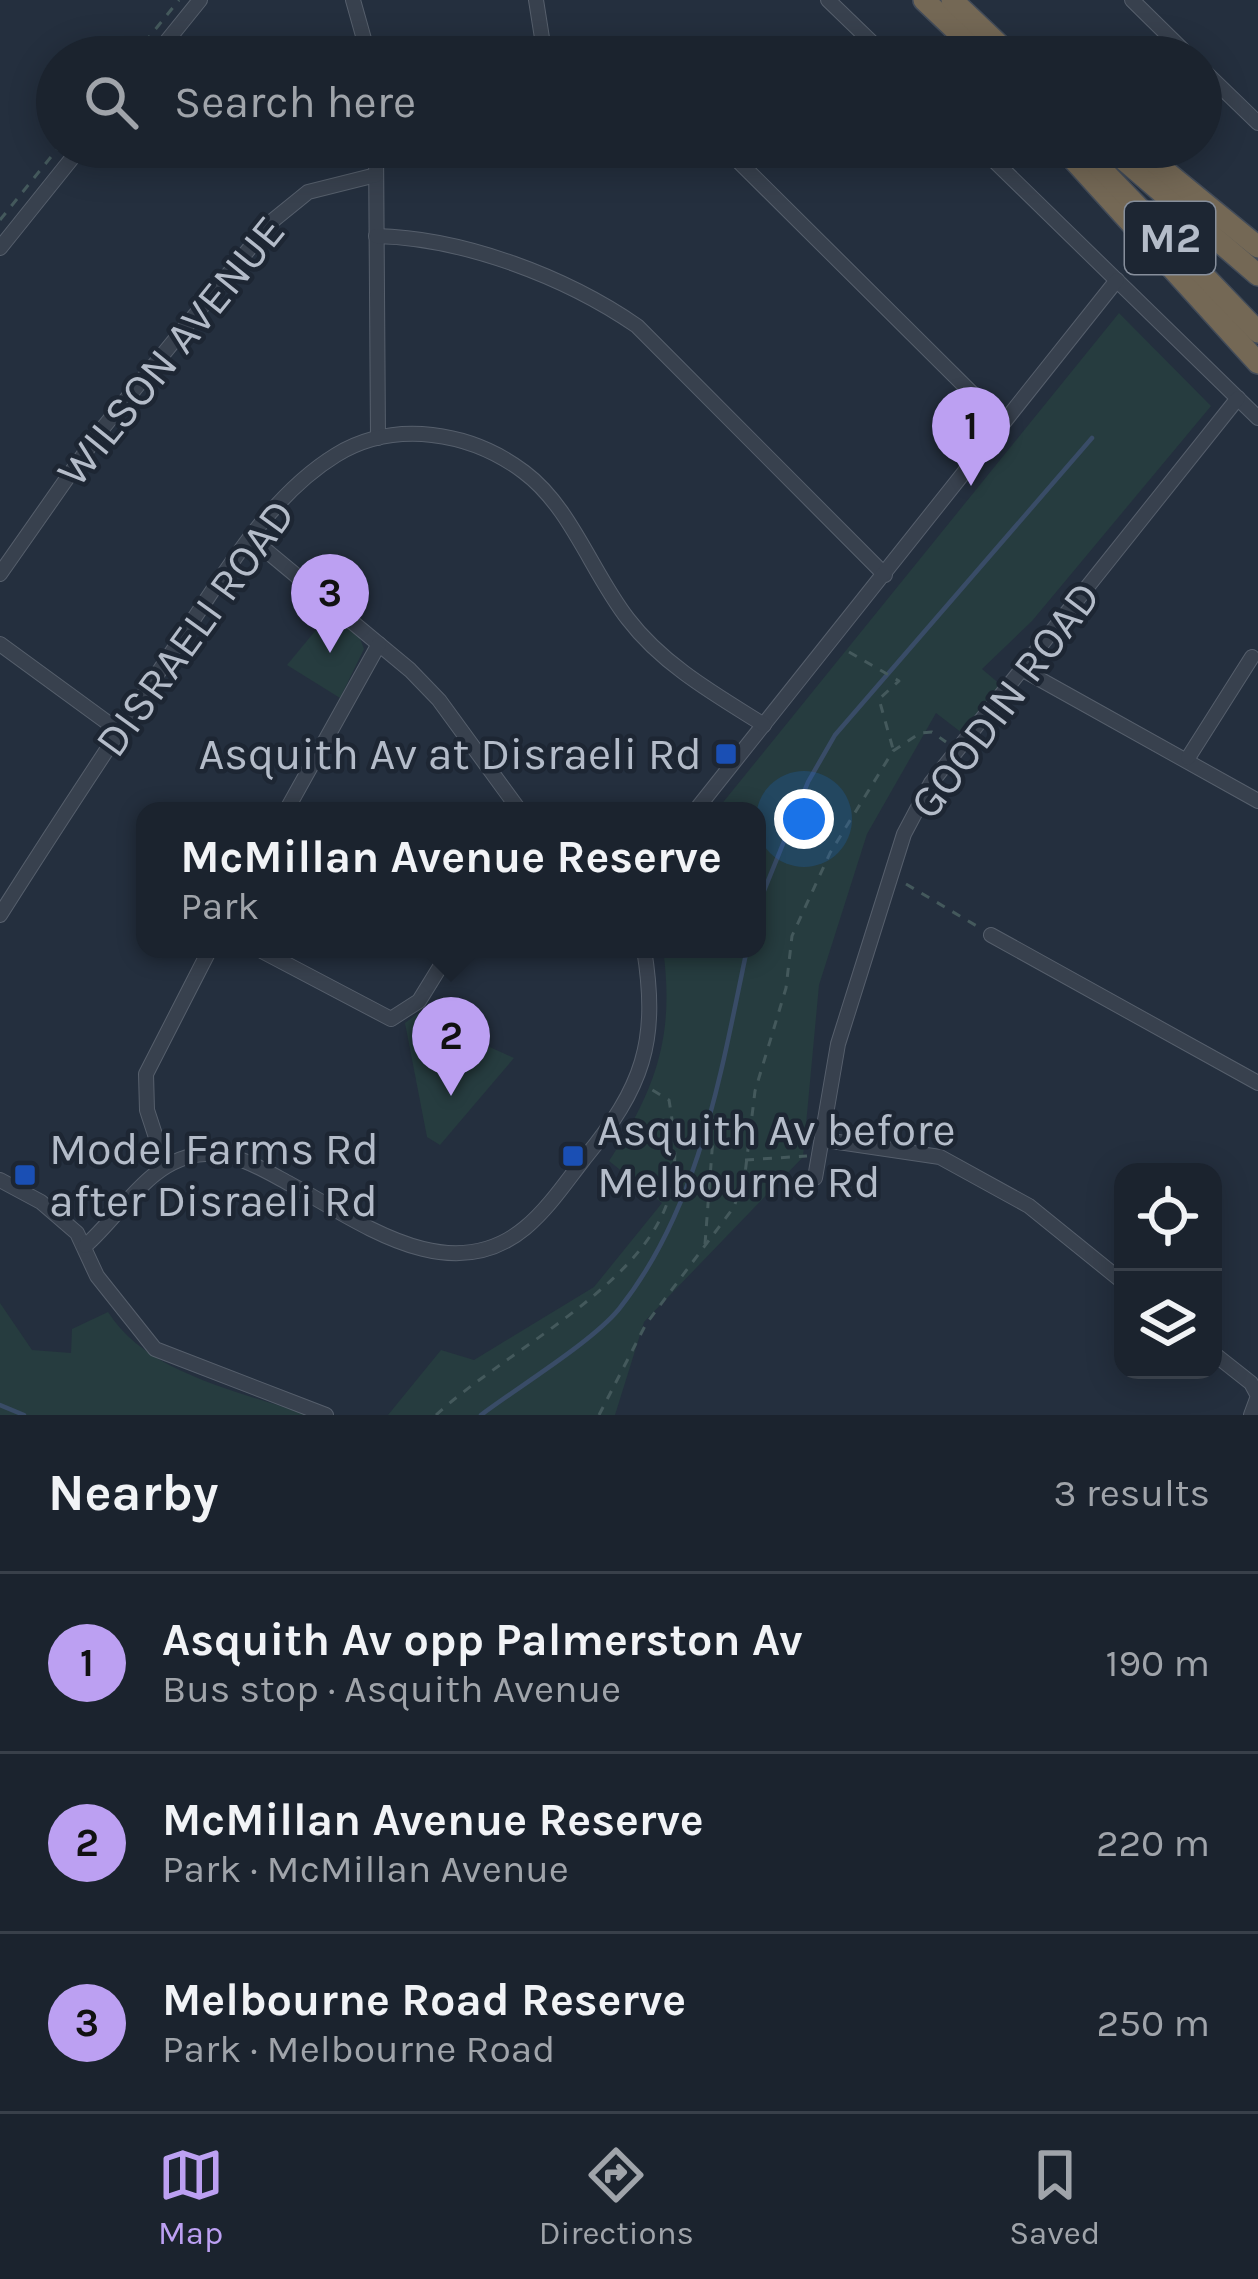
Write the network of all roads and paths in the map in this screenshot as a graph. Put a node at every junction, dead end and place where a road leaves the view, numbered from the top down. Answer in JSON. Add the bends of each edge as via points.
{"nodes":[{"id":1,"x":179,"y":0,"type":"edge"},
{"id":2,"x":200,"y":0,"type":"edge"},
{"id":3,"x":353,"y":0,"type":"edge"},
{"id":4,"x":536,"y":0,"type":"edge"},
{"id":5,"x":923,"y":0,"type":"edge"},
{"id":6,"x":1132,"y":0,"type":"edge"},
{"id":7,"x":834,"y":2,"type":"edge"},
{"id":8,"x":956,"y":4,"type":"edge"},
{"id":9,"x":150,"y":36,"type":"edge"},
{"id":10,"x":171,"y":36,"type":"edge"},
{"id":11,"x":363,"y":36,"type":"edge"},
{"id":12,"x":541,"y":36,"type":"edge"},
{"id":13,"x":867,"y":36,"type":"edge"},
{"id":14,"x":960,"y":36,"type":"edge"},
{"id":15,"x":990,"y":36,"type":"edge"},
{"id":16,"x":997,"y":36,"type":"edge"},
{"id":17,"x":1169,"y":36,"type":"edge"},
{"id":18,"x":1222,"y":88,"type":"edge"},
{"id":19,"x":1258,"y":123,"type":"edge"},
{"id":20,"x":42,"y":168,"type":"edge"},
{"id":21,"x":64,"y":168,"type":"edge"},
{"id":22,"x":376,"y":168,"type":"edge"},
{"id":23,"x":745,"y":168,"type":"edge"},
{"id":24,"x":1002,"y":168,"type":"edge"},
{"id":25,"x":1081,"y":168,"type":"edge"},
{"id":26,"x":1100,"y":168,"type":"edge"},
{"id":27,"x":1133,"y":168,"type":"edge"},
{"id":28,"x":1162,"y":168,"type":"edge"},
{"id":29,"x":376,"y":175,"type":"junction"},
{"id":30,"x":0,"y":220,"type":"edge"},
{"id":31,"x":376,"y":236,"type":"junction"},
{"id":32,"x":1258,"y":247,"type":"edge"},
{"id":33,"x":0,"y":248,"type":"edge"},
{"id":34,"x":1258,"y":275,"type":"edge"},
{"id":35,"x":1117,"y":280,"type":"junction"},
{"id":36,"x":1258,"y":332,"type":"edge"},
{"id":37,"x":1258,"y":363,"type":"edge"},
{"id":38,"x":1238,"y":398,"type":"junction"},
{"id":39,"x":1258,"y":418,"type":"edge"},
{"id":40,"x":1002,"y":422,"type":"junction"},
{"id":41,"x":378,"y":437,"type":"junction"},
{"id":42,"x":251,"y":538,"type":"junction"},
{"id":43,"x":0,"y":574,"type":"edge"},
{"id":44,"x":885,"y":574,"type":"junction"},
{"id":45,"x":0,"y":644,"type":"edge"},
{"id":46,"x":379,"y":644,"type":"junction"},
{"id":47,"x":849,"y":652,"type":"dead end"},
{"id":48,"x":1252,"y":657,"type":"dead end"},
{"id":49,"x":1025,"y":670,"type":"junction"},
{"id":50,"x":764,"y":725,"type":"junction"},
{"id":51,"x":119,"y":731,"type":"junction"},
{"id":52,"x":893,"y":751,"type":"junction"},
{"id":53,"x":957,"y":752,"type":"junction"},
{"id":54,"x":1188,"y":758,"type":"junction"},
{"id":55,"x":1258,"y":801,"type":"edge"},
{"id":56,"x":291,"y":802,"type":"edge"},
{"id":57,"x":513,"y":802,"type":"edge"},
{"id":58,"x":702,"y":802,"type":"edge"},
{"id":59,"x":891,"y":876,"type":"junction"},
{"id":60,"x":0,"y":915,"type":"edge"},
{"id":61,"x":992,"y":935,"type":"joint"},
{"id":62,"x":205,"y":958,"type":"edge"},
{"id":63,"x":274,"y":958,"type":"edge"},
{"id":64,"x":445,"y":958,"type":"edge"},
{"id":65,"x":645,"y":958,"type":"edge"},
{"id":66,"x":1258,"y":1083,"type":"edge"},
{"id":67,"x":651,"y":1089,"type":"dead end"},
{"id":68,"x":713,"y":1138,"type":"dead end"},
{"id":69,"x":825,"y":1139,"type":"junction"},
{"id":70,"x":796,"y":1154,"type":"dead end"},
{"id":71,"x":746,"y":1160,"type":"junction"},
{"id":72,"x":165,"y":1165,"type":"junction"},
{"id":73,"x":815,"y":1178,"type":"dead end"},
{"id":74,"x":0,"y":1180,"type":"edge"},
{"id":75,"x":86,"y":1246,"type":"junction"},
{"id":76,"x":705,"y":1246,"type":"junction"},
{"id":77,"x":1114,"y":1275,"type":"edge"},
{"id":78,"x":1222,"y":1360,"type":"edge"},
{"id":79,"x":326,"y":1415,"type":"edge"},
{"id":80,"x":436,"y":1415,"type":"edge"},
{"id":81,"x":599,"y":1415,"type":"edge"},
{"id":82,"x":1251,"y":1415,"type":"edge"}],
"edges":[{"from":1,"to":9,"type":"path"},
{"from":2,"to":10,"type":"street"},
{"from":3,"to":11,"type":"street"},
{"from":4,"to":12,"type":"street"},
{"from":5,"to":14,"type":"highway"},
{"from":6,"to":17,"type":"street"},
{"from":7,"to":13,"type":"street"},
{"from":8,"to":15,"type":"highway"},
{"from":8,"to":16,"type":"highway"},
{"from":18,"to":19,"type":"street"},
{"from":20,"to":30,"type":"path"},
{"from":21,"to":33,"type":"street"},
{"from":22,"to":29,"type":"street"},
{"from":23,"to":40,"type":"street"},
{"from":24,"to":35,"type":"street"},
{"from":25,"to":37,"type":"highway"},
{"from":26,"to":36,"type":"highway","number":"M2"},
{"from":27,"to":34,"type":"highway","number":"M2"},
{"from":28,"to":32,"type":"highway"},
{"from":29,"to":31,"type":"street"},
{"from":29,"to":43,"type":"street","name":"WILSON AVENUE","via":[[308,192],[271,222],[98,434]]},
{"from":31,"to":41,"type":"street"},
{"from":31,"to":44,"type":"street","via":[[404,236],[542,273],[610,307]]},
{"from":35,"to":38,"type":"street"},
{"from":35,"to":40,"type":"street"},
{"from":38,"to":39,"type":"street"},
{"from":38,"to":49,"type":"street","name":"GOODIN ROAD"},
{"from":40,"to":44,"type":"street"},
{"from":41,"to":42,"type":"street","name":"DISRAELI ROAD","via":[[307,475]]},
{"from":41,"to":50,"type":"street","name":"DISRAELI ROAD","via":[[456,438],[493,450],[529,475],[631,624],[670,662]]},
{"from":42,"to":46,"type":"street"},
{"from":42,"to":51,"type":"street","name":"DISRAELI ROAD"},
{"from":44,"to":50,"type":"street"},
{"from":45,"to":51,"type":"street"},
{"from":46,"to":56,"type":"street"},
{"from":46,"to":57,"type":"street","via":[[439,700]]},
{"from":47,"to":52,"type":"path","via":[[898,681],[879,699]]},
{"from":48,"to":54,"type":"street"},
{"from":49,"to":53,"type":"street","name":"GOODIN ROAD"},
{"from":49,"to":54,"type":"street"},
{"from":50,"to":58,"type":"street"},
{"from":51,"to":60,"type":"street","name":"DISRAELI ROAD"},
{"from":52,"to":53,"type":"path","via":[[932,732]]},
{"from":52,"to":71,"type":"path","via":[[830,853],[792,936],[786,988],[754,1091]]},
{"from":53,"to":59,"type":"street","name":"GOODIN ROAD","via":[[914,817]]},
{"from":54,"to":55,"type":"street"},
{"from":59,"to":61,"type":"path"},
{"from":59,"to":69,"type":"street","name":"GOODIN ROAD","via":[[838,1044]]},
{"from":61,"to":66,"type":"street"},
{"from":62,"to":72,"type":"street","via":[[146,1073],[147,1109]]},
{"from":63,"to":64,"type":"street","via":[[391,1019],[418,1001]]},
{"from":65,"to":72,"type":"street","via":[[650,1026],[632,1094],[549,1203],[504,1242],[467,1253],[428,1252],[236,1157],[198,1154]]},
{"from":67,"to":80,"type":"path","via":[[669,1100],[677,1148],[664,1211],[611,1283]]},
{"from":68,"to":76,"type":"path"},
{"from":69,"to":73,"type":"street","name":"GOODIN ROAD"},
{"from":69,"to":77,"type":"street","via":[[940,1156],[1029,1206]]},
{"from":70,"to":71,"type":"path"},
{"from":71,"to":76,"type":"path","via":[[734,1207]]},
{"from":72,"to":75,"type":"street"},
{"from":74,"to":75,"type":"street","via":[[41,1202]]},
{"from":75,"to":79,"type":"street","via":[[98,1276],[154,1348]]},
{"from":76,"to":81,"type":"path","via":[[646,1324]]},
{"from":78,"to":82,"type":"street","via":[[1258,1396]]}]}
